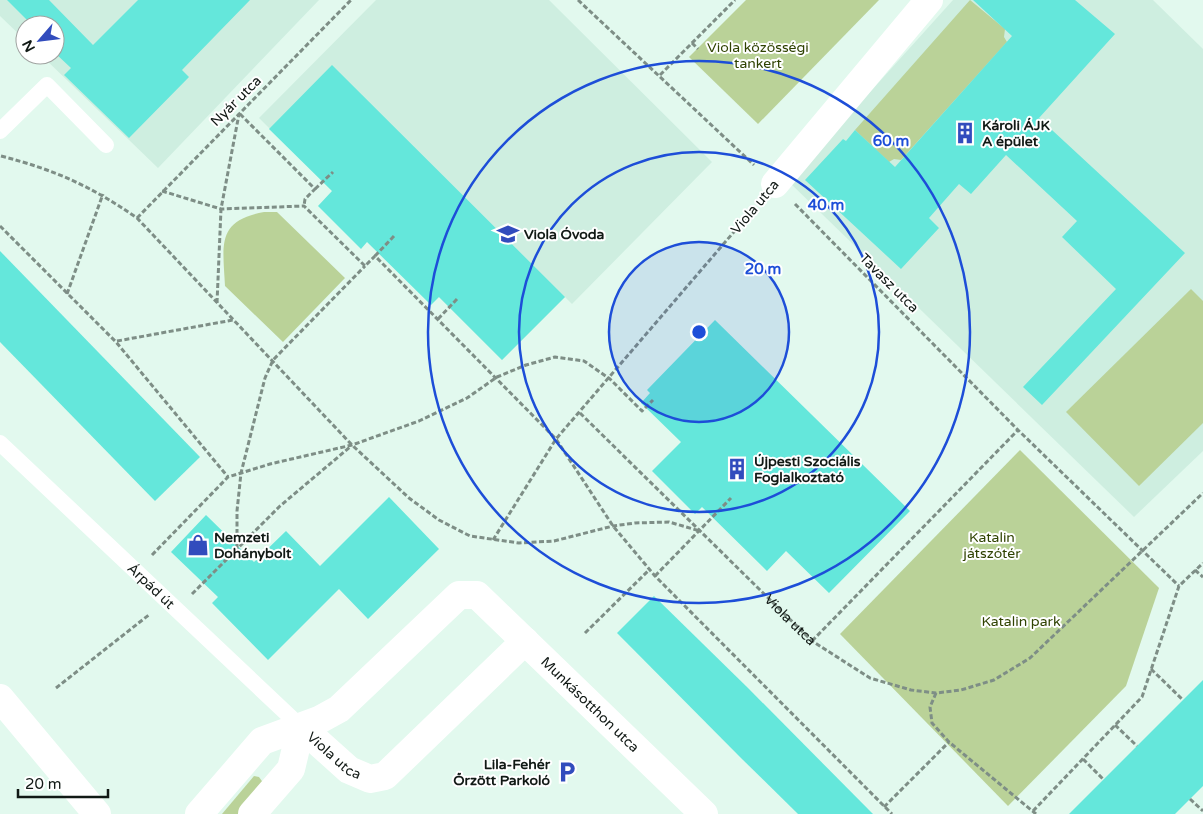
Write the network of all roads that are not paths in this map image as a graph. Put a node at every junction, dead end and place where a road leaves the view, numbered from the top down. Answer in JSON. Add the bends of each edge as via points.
{"nodes":[{"id":1,"x":929,"y":0,"type":"edge"},
{"id":2,"x":0,"y":131,"type":"edge"},
{"id":3,"x":106,"y":145,"type":"dead end"},
{"id":4,"x":775,"y":184,"type":"road end"},
{"id":5,"x":0,"y":443,"type":"edge"},
{"id":6,"x":477,"y":595,"type":"joint"},
{"id":7,"x":525,"y":642,"type":"junction"},
{"id":8,"x":0,"y":698,"type":"edge"},
{"id":9,"x":307,"y":732,"type":"junction"},
{"id":10,"x":97,"y":814,"type":"edge"},
{"id":11,"x":199,"y":814,"type":"edge"},
{"id":12,"x":252,"y":814,"type":"edge"},
{"id":13,"x":704,"y":814,"type":"edge"}],
"edges":[{"from":1,"to":4,"type":"street","name":"Viola utca"},
{"from":2,"to":3,"type":"lane","via":[[47,85]]},
{"from":5,"to":9,"type":"lane","name":"Árpád út"},
{"from":6,"to":7,"type":"street","name":"Munkásotthon utca"},
{"from":6,"to":9,"type":"street","name":"Viola utca","via":[[459,595],[339,709]]},
{"from":7,"to":9,"type":"street","name":"Viola utca","via":[[385,776],[370,779],[349,770]]},
{"from":7,"to":13,"type":"street","name":"Munkásotthon utca"},
{"from":8,"to":10,"type":"street"},
{"from":9,"to":11,"type":"street","name":"Viola utca","via":[[262,741]]},
{"from":9,"to":12,"type":"street","name":"Viola utca","via":[[290,769]]}]}
